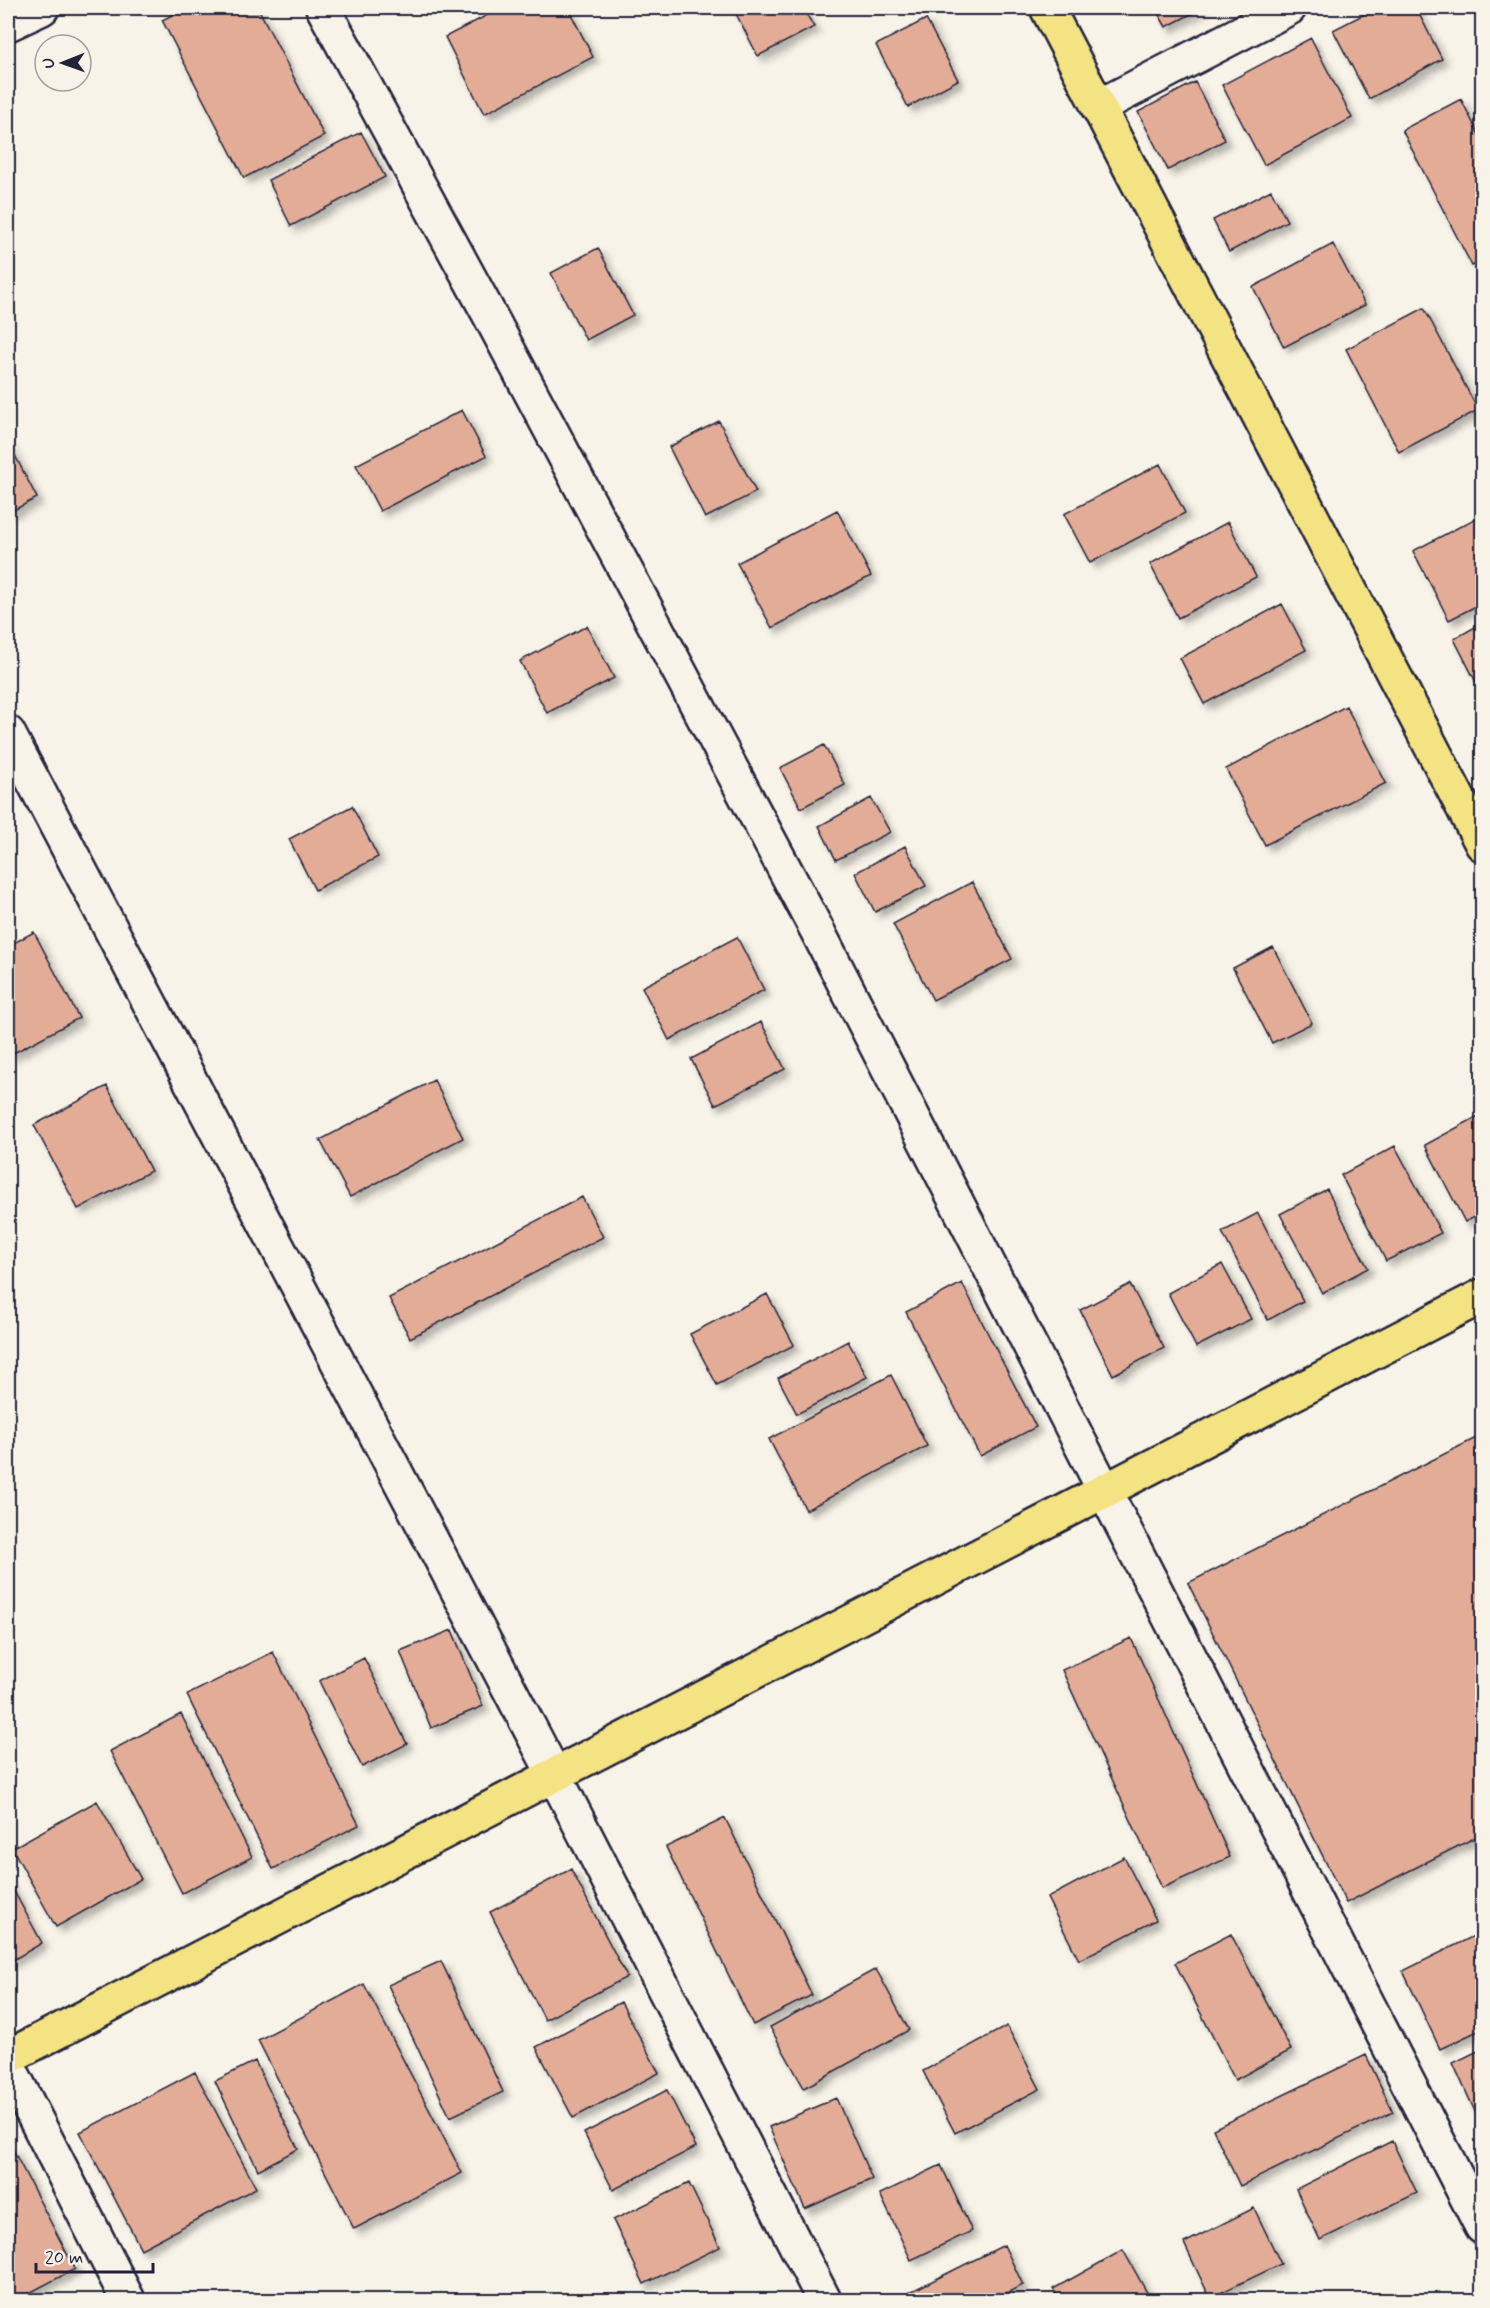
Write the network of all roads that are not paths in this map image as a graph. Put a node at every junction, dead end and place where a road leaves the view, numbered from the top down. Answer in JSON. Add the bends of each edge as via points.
{"nodes":[{"id":1,"x":42,"y":8,"type":"edge"},
{"id":2,"x":323,"y":8,"type":"edge"},
{"id":3,"x":1047,"y":8,"type":"edge"},
{"id":4,"x":1289,"y":8,"type":"edge"},
{"id":5,"x":8,"y":24,"type":"edge"},
{"id":6,"x":1098,"y":107,"type":"junction"},
{"id":7,"x":8,"y":733,"type":"edge"},
{"id":8,"x":1482,"y":844,"type":"edge"},
{"id":9,"x":1482,"y":1296,"type":"edge"},
{"id":10,"x":1104,"y":1491,"type":"junction"},
{"id":11,"x":555,"y":1776,"type":"junction"},
{"id":12,"x":8,"y":2057,"type":"edge"},
{"id":13,"x":8,"y":2065,"type":"edge"},
{"id":14,"x":1482,"y":2227,"type":"edge"},
{"id":15,"x":128,"y":2301,"type":"edge"},
{"id":16,"x":824,"y":2301,"type":"edge"}],
"edges":[{"from":1,"to":5,"type":"street"},
{"from":2,"to":10,"type":"street","via":[[817,930]]},
{"from":3,"to":6,"type":"main road"},
{"from":4,"to":6,"type":"street"},
{"from":6,"to":8,"type":"main road"},
{"from":7,"to":11,"type":"street"},
{"from":9,"to":10,"type":"main road"},
{"from":10,"to":11,"type":"main road"},
{"from":10,"to":14,"type":"street"},
{"from":11,"to":12,"type":"main road"},
{"from":11,"to":16,"type":"street"},
{"from":13,"to":15,"type":"street"}]}
